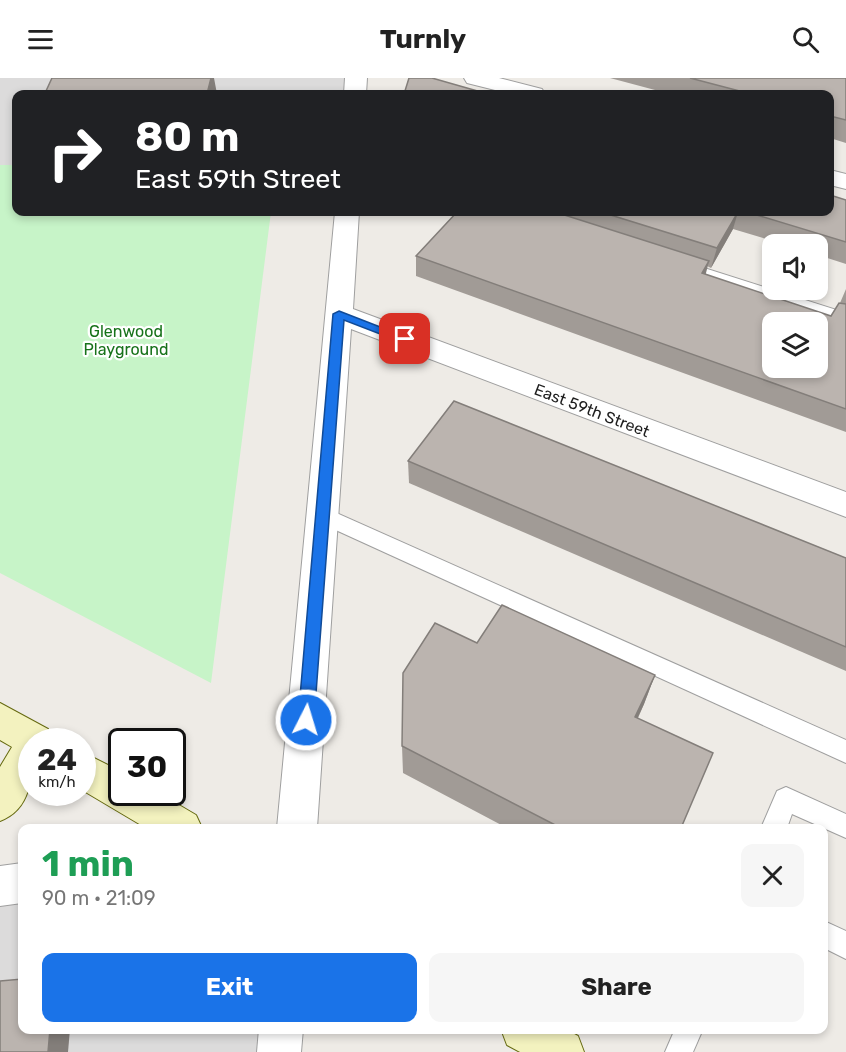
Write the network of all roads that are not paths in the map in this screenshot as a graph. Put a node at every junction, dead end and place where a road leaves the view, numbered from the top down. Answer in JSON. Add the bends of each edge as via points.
{"nodes":[{"id":1,"x":475,"y":78,"type":"edge"},
{"id":2,"x":519,"y":90,"type":"edge"},
{"id":3,"x":347,"y":216,"type":"edge"},
{"id":4,"x":664,"y":260,"type":"edge"},
{"id":5,"x":339,"y":314,"type":"junction"},
{"id":6,"x":846,"y":319,"type":"edge"},
{"id":7,"x":846,"y":505,"type":"edge"},
{"id":8,"x":324,"y":515,"type":"junction"},
{"id":9,"x":0,"y":720,"type":"edge"},
{"id":10,"x":18,"y":731,"type":"edge"},
{"id":11,"x":846,"y":752,"type":"edge"},
{"id":12,"x":18,"y":772,"type":"edge"},
{"id":13,"x":96,"y":777,"type":"edge"},
{"id":14,"x":0,"y":803,"type":"edge"},
{"id":15,"x":175,"y":824,"type":"edge"},
{"id":16,"x":297,"y":824,"type":"edge"},
{"id":17,"x":776,"y":824,"type":"edge"},
{"id":18,"x":846,"y":826,"type":"edge"},
{"id":19,"x":18,"y":884,"type":"edge"},
{"id":20,"x":0,"y":886,"type":"edge"},
{"id":21,"x":828,"y":936,"type":"edge"},
{"id":22,"x":846,"y":946,"type":"edge"},
{"id":23,"x":281,"y":1034,"type":"edge"},
{"id":24,"x":532,"y":1034,"type":"edge"},
{"id":25,"x":687,"y":1034,"type":"edge"},
{"id":26,"x":279,"y":1052,"type":"edge"},
{"id":27,"x":562,"y":1052,"type":"edge"},
{"id":28,"x":679,"y":1052,"type":"edge"}],
"edges":[{"from":1,"to":2,"type":"street"},
{"from":3,"to":5,"type":"street"},
{"from":4,"to":6,"type":"lane"},
{"from":5,"to":7,"type":"street","name":"East 59th Street"},
{"from":5,"to":8,"type":"street"},
{"from":8,"to":11,"type":"lane"},
{"from":8,"to":16,"type":"street"},
{"from":9,"to":10,"type":"main road"},
{"from":12,"to":14,"type":"main road"},
{"from":13,"to":15,"type":"main road"},
{"from":17,"to":18,"type":"lane","via":[[786,798]]},
{"from":19,"to":20,"type":"street"},
{"from":21,"to":22,"type":"lane"},
{"from":23,"to":26,"type":"street"},
{"from":24,"to":27,"type":"main road"},
{"from":25,"to":28,"type":"lane"}]}
